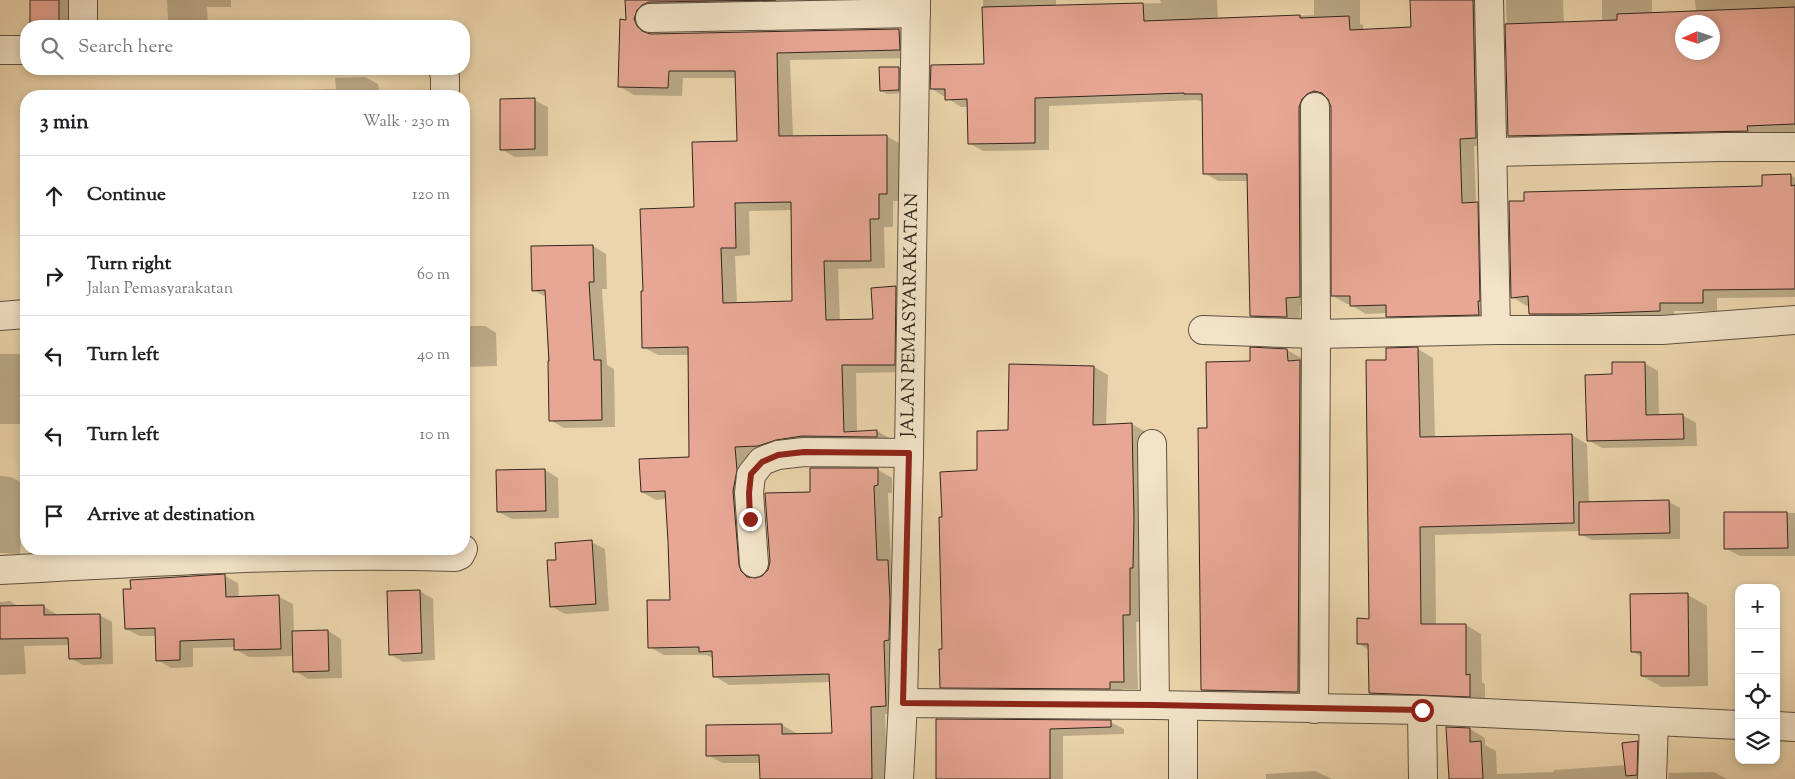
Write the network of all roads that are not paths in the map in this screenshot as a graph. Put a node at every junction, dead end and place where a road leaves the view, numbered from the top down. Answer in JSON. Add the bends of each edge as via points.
{"nodes":[{"id":1,"x":83,"y":0,"type":"edge"},
{"id":2,"x":1489,"y":0,"type":"edge"},
{"id":3,"x":916,"y":6,"type":"edge"},
{"id":4,"x":650,"y":18,"type":"dead end"},
{"id":5,"x":82,"y":20,"type":"edge"},
{"id":6,"x":0,"y":50,"type":"edge"},
{"id":7,"x":20,"y":50,"type":"edge"},
{"id":8,"x":444,"y":75,"type":"edge"},
{"id":9,"x":445,"y":90,"type":"edge"},
{"id":10,"x":1315,"y":108,"type":"dead end"},
{"id":11,"x":1795,"y":147,"type":"edge"},
{"id":12,"x":1493,"y":152,"type":"junction"},
{"id":13,"x":20,"y":314,"type":"edge"},
{"id":14,"x":0,"y":316,"type":"edge"},
{"id":15,"x":1795,"y":320,"type":"edge"},
{"id":16,"x":1203,"y":330,"type":"dead end"},
{"id":17,"x":1496,"y":330,"type":"junction"},
{"id":18,"x":1316,"y":334,"type":"junction"},
{"id":19,"x":1152,"y":444,"type":"dead end"},
{"id":20,"x":909,"y":453,"type":"junction"},
{"id":21,"x":381,"y":555,"type":"edge"},
{"id":22,"x":381,"y":555,"type":"edge"},
{"id":23,"x":460,"y":555,"type":"edge"},
{"id":24,"x":754,"y":563,"type":"dead end"},
{"id":25,"x":0,"y":570,"type":"edge"},
{"id":26,"x":903,"y":703,"type":"junction"},
{"id":27,"x":1155,"y":705,"type":"junction"},
{"id":28,"x":1183,"y":706,"type":"junction"},
{"id":29,"x":1314,"y":708,"type":"junction"},
{"id":30,"x":1422,"y":710,"type":"junction"},
{"id":31,"x":1654,"y":721,"type":"junction"},
{"id":32,"x":1735,"y":725,"type":"edge"},
{"id":33,"x":1780,"y":726,"type":"edge"},
{"id":34,"x":1795,"y":727,"type":"edge"},
{"id":35,"x":898,"y":779,"type":"edge"},
{"id":36,"x":1184,"y":779,"type":"edge"},
{"id":37,"x":1423,"y":779,"type":"edge"},
{"id":38,"x":1652,"y":779,"type":"edge"}],
"edges":[{"from":1,"to":5,"type":"street"},
{"from":2,"to":12,"type":"street"},
{"from":3,"to":4,"type":"street"},
{"from":3,"to":20,"type":"street","name":"JALAN PEMASYARAKATAN"},
{"from":6,"to":7,"type":"street"},
{"from":8,"to":9,"type":"street"},
{"from":10,"to":18,"type":"street"},
{"from":11,"to":12,"type":"street"},
{"from":12,"to":17,"type":"street"},
{"from":13,"to":14,"type":"street"},
{"from":15,"to":17,"type":"street","via":[[1662,330]]},
{"from":16,"to":18,"type":"street"},
{"from":17,"to":18,"type":"street"},
{"from":18,"to":29,"type":"street"},
{"from":19,"to":27,"type":"street"},
{"from":20,"to":24,"type":"street","via":[[804,452],[778,455],[762,462],[751,474],[749,493]]},
{"from":20,"to":26,"type":"street","name":"JALAN PEMASYARAKATAN"},
{"from":21,"to":23,"type":"street"},
{"from":22,"to":25,"type":"street","via":[[183,560]]},
{"from":26,"to":27,"type":"street"},
{"from":26,"to":35,"type":"street","name":"JALAN PEMASYARAKATAN"},
{"from":27,"to":28,"type":"street"},
{"from":28,"to":29,"type":"street"},
{"from":28,"to":36,"type":"street"},
{"from":29,"to":30,"type":"street"},
{"from":30,"to":31,"type":"street"},
{"from":30,"to":37,"type":"street"},
{"from":31,"to":32,"type":"street"},
{"from":31,"to":38,"type":"street"},
{"from":33,"to":34,"type":"street"}]}
